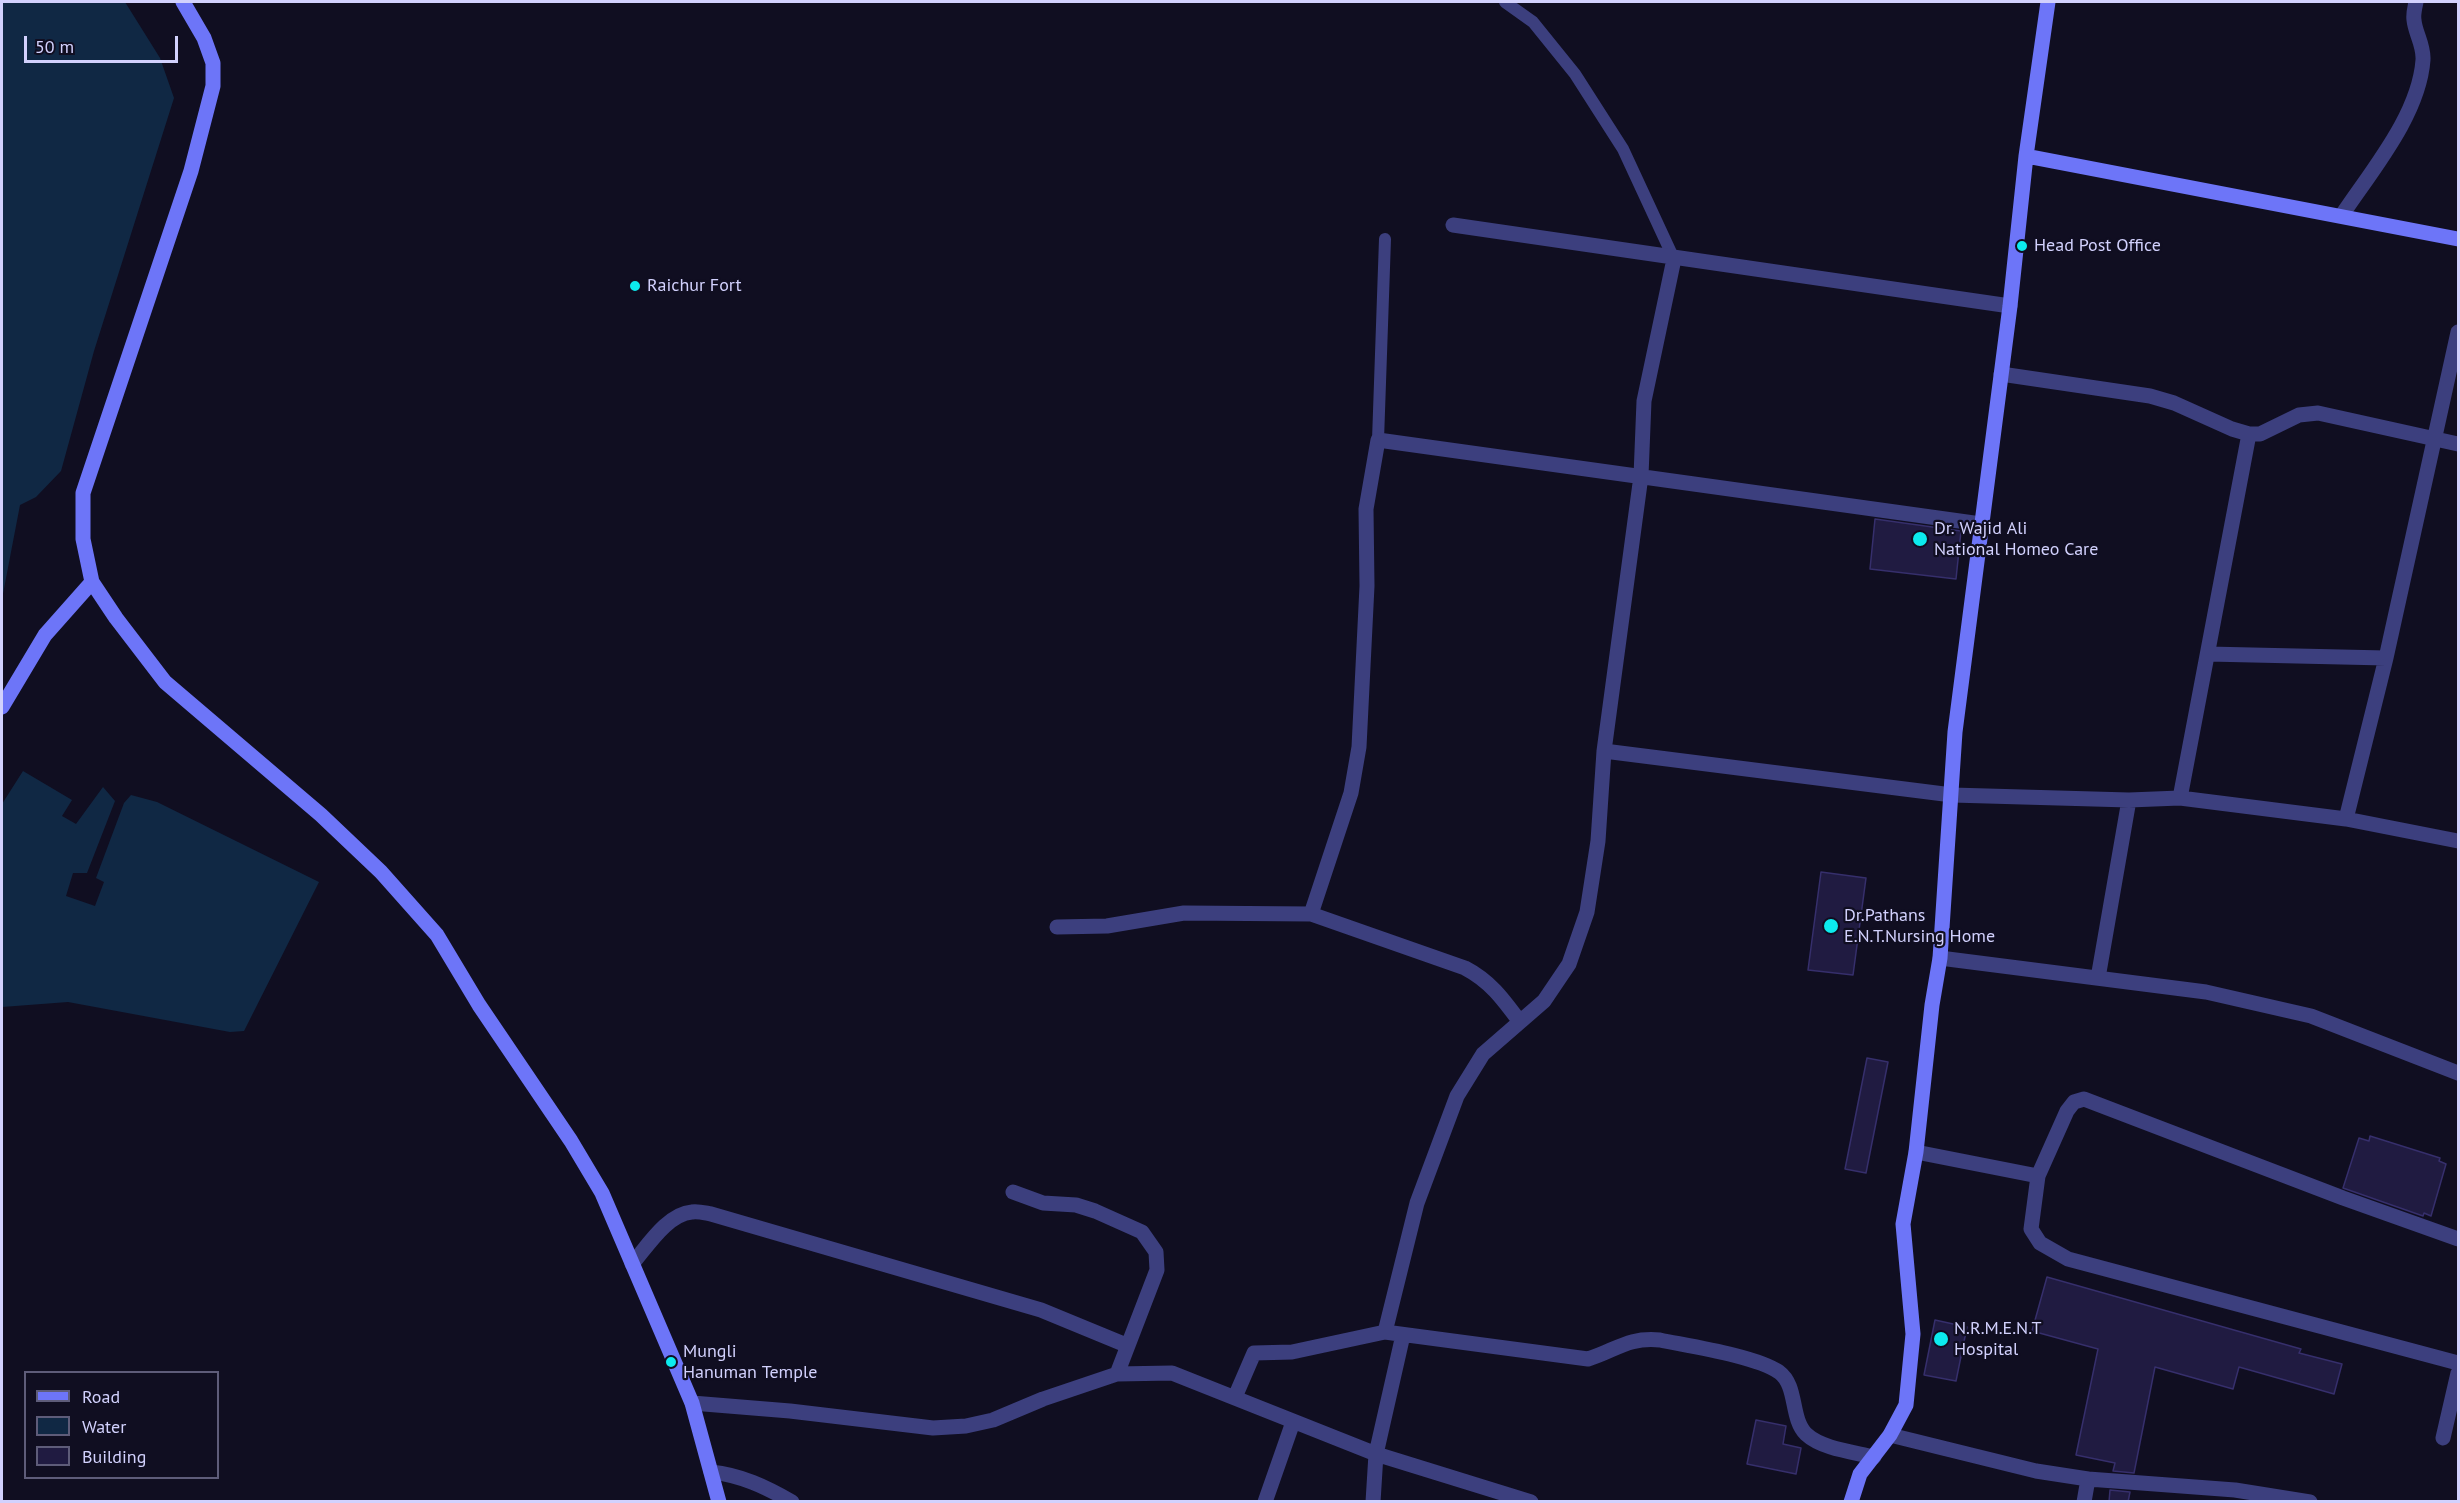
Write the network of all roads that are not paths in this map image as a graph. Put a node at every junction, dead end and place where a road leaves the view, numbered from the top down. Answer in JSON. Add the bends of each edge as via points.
{"nodes":[{"id":1,"x":183,"y":2,"type":"edge"},
{"id":2,"x":1505,"y":2,"type":"edge"},
{"id":3,"x":2048,"y":2,"type":"edge"},
{"id":4,"x":2416,"y":2,"type":"edge"},
{"id":5,"x":2026,"y":156,"type":"junction"},
{"id":6,"x":2342,"y":215,"type":"junction"},
{"id":7,"x":1454,"y":225,"type":"dead end"},
{"id":8,"x":1385,"y":239,"type":"dead end"},
{"id":9,"x":2458,"y":239,"type":"edge"},
{"id":10,"x":1674,"y":259,"type":"junction"},
{"id":11,"x":2010,"y":306,"type":"junction"},
{"id":12,"x":2458,"y":332,"type":"edge"},
{"id":13,"x":2001,"y":374,"type":"junction"},
{"id":14,"x":2250,"y":434,"type":"junction"},
{"id":15,"x":1378,"y":440,"type":"junction"},
{"id":16,"x":2435,"y":440,"type":"junction"},
{"id":17,"x":2458,"y":444,"type":"edge"},
{"id":18,"x":1641,"y":476,"type":"junction"},
{"id":19,"x":1981,"y":524,"type":"junction"},
{"id":20,"x":92,"y":582,"type":"junction"},
{"id":21,"x":2208,"y":654,"type":"junction"},
{"id":22,"x":2386,"y":658,"type":"junction"},
{"id":23,"x":2,"y":707,"type":"edge"},
{"id":24,"x":1604,"y":751,"type":"junction"},
{"id":25,"x":1952,"y":795,"type":"junction"},
{"id":26,"x":2180,"y":798,"type":"junction"},
{"id":27,"x":2129,"y":800,"type":"junction"},
{"id":28,"x":2346,"y":819,"type":"junction"},
{"id":29,"x":2458,"y":841,"type":"edge"},
{"id":30,"x":1311,"y":914,"type":"junction"},
{"id":31,"x":1057,"y":927,"type":"dead end"},
{"id":32,"x":1940,"y":958,"type":"junction"},
{"id":33,"x":2098,"y":978,"type":"junction"},
{"id":34,"x":1520,"y":1022,"type":"junction"},
{"id":35,"x":2458,"y":1073,"type":"edge"},
{"id":36,"x":1916,"y":1152,"type":"junction"},
{"id":37,"x":2038,"y":1176,"type":"junction"},
{"id":38,"x":1013,"y":1192,"type":"dead end"},
{"id":39,"x":2458,"y":1239,"type":"edge"},
{"id":40,"x":633,"y":1264,"type":"junction"},
{"id":41,"x":1385,"y":1332,"type":"junction"},
{"id":42,"x":1403,"y":1335,"type":"junction"},
{"id":43,"x":1126,"y":1345,"type":"junction"},
{"id":44,"x":2458,"y":1364,"type":"edge"},
{"id":45,"x":2458,"y":1373,"type":"edge"},
{"id":46,"x":1116,"y":1374,"type":"junction"},
{"id":47,"x":1235,"y":1397,"type":"junction"},
{"id":48,"x":692,"y":1403,"type":"junction"},
{"id":49,"x":1293,"y":1422,"type":"junction"},
{"id":50,"x":1890,"y":1436,"type":"junction"},
{"id":51,"x":2443,"y":1438,"type":"dead end"},
{"id":52,"x":1377,"y":1454,"type":"junction"},
{"id":53,"x":1874,"y":1457,"type":"junction"},
{"id":54,"x":711,"y":1472,"type":"junction"},
{"id":55,"x":2088,"y":1479,"type":"junction"},
{"id":56,"x":719,"y":1502,"type":"edge"},
{"id":57,"x":792,"y":1502,"type":"edge"},
{"id":58,"x":1265,"y":1502,"type":"edge"},
{"id":59,"x":1373,"y":1502,"type":"edge"},
{"id":60,"x":1531,"y":1502,"type":"edge"},
{"id":61,"x":1851,"y":1502,"type":"edge"},
{"id":62,"x":2084,"y":1502,"type":"edge"},
{"id":63,"x":2310,"y":1502,"type":"edge"}],
"edges":[{"from":1,"to":20,"type":"main road","via":[[213,63],[213,86],[191,171],[83,493],[83,539]]},
{"from":2,"to":10,"type":"lane","via":[[1533,21],[1575,74],[1623,149]]},
{"from":3,"to":5,"type":"main road"},
{"from":4,"to":6,"type":"street","via":[[2414,21],[2424,58],[2415,99]]},
{"from":5,"to":6,"type":"main road"},
{"from":5,"to":11,"type":"main road"},
{"from":6,"to":9,"type":"main road"},
{"from":7,"to":10,"type":"street"},
{"from":8,"to":15,"type":"lane"},
{"from":10,"to":11,"type":"street"},
{"from":10,"to":18,"type":"street","via":[[1644,401]]},
{"from":11,"to":13,"type":"main road"},
{"from":12,"to":16,"type":"street"},
{"from":13,"to":14,"type":"street","via":[[2150,396]]},
{"from":13,"to":19,"type":"main road"},
{"from":14,"to":16,"type":"street","via":[[2260,434],[2299,415],[2318,413]]},
{"from":14,"to":21,"type":"street"},
{"from":15,"to":18,"type":"street"},
{"from":15,"to":30,"type":"street","via":[[1366,509],[1367,586],[1359,747],[1351,793]]},
{"from":16,"to":17,"type":"street"},
{"from":16,"to":22,"type":"street"},
{"from":18,"to":19,"type":"street"},
{"from":18,"to":24,"type":"street"},
{"from":19,"to":25,"type":"main road","via":[[1955,732]]},
{"from":20,"to":23,"type":"main road","via":[[45,635]]},
{"from":20,"to":40,"type":"main road","via":[[165,682],[329,823],[381,872],[437,936],[592,1176]]},
{"from":21,"to":22,"type":"street"},
{"from":21,"to":26,"type":"street"},
{"from":22,"to":28,"type":"street"},
{"from":24,"to":25,"type":"street"},
{"from":24,"to":34,"type":"street","via":[[1598,841],[1587,912],[1569,964],[1544,1001]]},
{"from":25,"to":27,"type":"street"},
{"from":25,"to":32,"type":"main road"},
{"from":26,"to":27,"type":"street"},
{"from":26,"to":28,"type":"street"},
{"from":27,"to":33,"type":"street"},
{"from":28,"to":29,"type":"street"},
{"from":30,"to":31,"type":"street","via":[[1184,913],[1107,926]]},
{"from":30,"to":34,"type":"street","via":[[1465,968],[1497,991]]},
{"from":32,"to":33,"type":"street"},
{"from":32,"to":36,"type":"main road"},
{"from":33,"to":35,"type":"street","via":[[2206,992],[2311,1016]]},
{"from":34,"to":41,"type":"street","via":[[1483,1054],[1457,1096],[1417,1203]]},
{"from":36,"to":37,"type":"street"},
{"from":36,"to":50,"type":"main road","via":[[1903,1224],[1913,1334],[1909,1378],[1906,1405]]},
{"from":37,"to":39,"type":"street","via":[[2067,1111],[2074,1102],[2084,1099]]},
{"from":37,"to":44,"type":"street","via":[[2031,1229],[2040,1243],[2068,1259]]},
{"from":38,"to":43,"type":"street","via":[[1043,1203],[1076,1205],[1095,1211],[1142,1232],[1151,1242],[1157,1270]]},
{"from":40,"to":43,"type":"street","via":[[667,1224],[680,1215],[711,1214],[1041,1310]]},
{"from":40,"to":48,"type":"main road"},
{"from":41,"to":42,"type":"street"},
{"from":41,"to":47,"type":"street","via":[[1292,1352],[1254,1353]]},
{"from":42,"to":52,"type":"street"},
{"from":42,"to":53,"type":"street","via":[[1588,1359],[1630,1341],[1652,1339],[1762,1364],[1780,1373],[1789,1384],[1804,1432],[1817,1442]]},
{"from":43,"to":46,"type":"street"},
{"from":45,"to":51,"type":"street"},
{"from":46,"to":47,"type":"street","via":[[1172,1373]]},
{"from":46,"to":48,"type":"street","via":[[993,1420],[955,1427]]},
{"from":47,"to":49,"type":"street"},
{"from":48,"to":54,"type":"main road"},
{"from":49,"to":52,"type":"street"},
{"from":49,"to":58,"type":"street"},
{"from":50,"to":53,"type":"main road"},
{"from":50,"to":55,"type":"street","via":[[2036,1471]]},
{"from":52,"to":59,"type":"street"},
{"from":52,"to":60,"type":"street"},
{"from":53,"to":61,"type":"main road","via":[[1860,1474]]},
{"from":54,"to":56,"type":"main road"},
{"from":54,"to":57,"type":"street","via":[[734,1474]]},
{"from":55,"to":62,"type":"street"},
{"from":55,"to":63,"type":"street","via":[[2235,1490]]}]}
